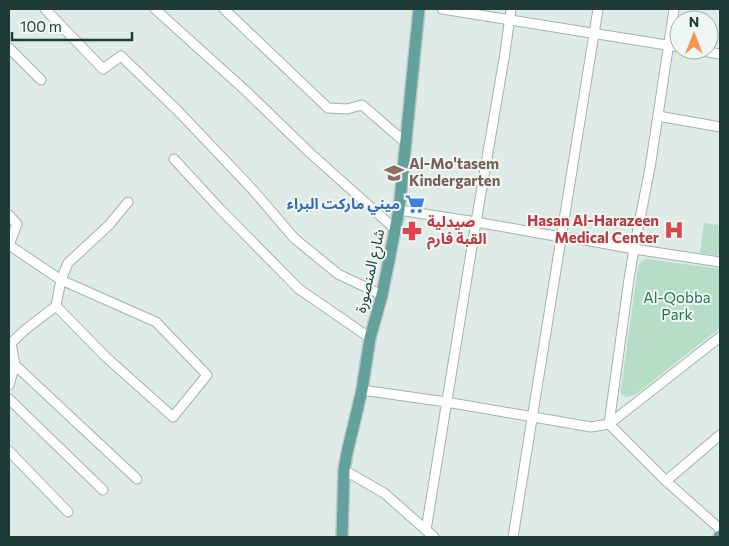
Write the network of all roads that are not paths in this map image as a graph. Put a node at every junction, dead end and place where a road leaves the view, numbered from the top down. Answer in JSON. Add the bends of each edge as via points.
{"nodes":[{"id":1,"x":45,"y":9,"type":"edge"},
{"id":2,"x":155,"y":9,"type":"edge"},
{"id":3,"x":224,"y":9,"type":"edge"},
{"id":4,"x":419,"y":9,"type":"edge"},
{"id":5,"x":442,"y":9,"type":"edge"},
{"id":6,"x":511,"y":9,"type":"edge"},
{"id":7,"x":598,"y":9,"type":"edge"},
{"id":8,"x":674,"y":9,"type":"edge"},
{"id":9,"x":510,"y":19,"type":"junction"},
{"id":10,"x":595,"y":33,"type":"junction"},
{"id":11,"x":668,"y":46,"type":"junction"},
{"id":12,"x":9,"y":48,"type":"edge"},
{"id":13,"x":41,"y":80,"type":"dead end"},
{"id":14,"x":658,"y":116,"type":"junction"},
{"id":15,"x":720,"y":127,"type":"edge"},
{"id":16,"x":406,"y":143,"type":"junction"},
{"id":17,"x":174,"y":158,"type":"dead end"},
{"id":18,"x":128,"y":202,"type":"dead end"},
{"id":19,"x":399,"y":210,"type":"junction"},
{"id":20,"x":9,"y":215,"type":"edge"},
{"id":21,"x":476,"y":222,"type":"junction"},
{"id":22,"x":395,"y":229,"type":"junction"},
{"id":23,"x":561,"y":237,"type":"junction"},
{"id":24,"x":634,"y":248,"type":"junction"},
{"id":25,"x":720,"y":262,"type":"edge"},
{"id":26,"x":61,"y":280,"type":"junction"},
{"id":27,"x":382,"y":295,"type":"junction"},
{"id":28,"x":56,"y":306,"type":"junction"},
{"id":29,"x":720,"y":337,"type":"edge"},
{"id":30,"x":370,"y":338,"type":"junction"},
{"id":31,"x":12,"y":364,"type":"edge"},
{"id":32,"x":9,"y":385,"type":"edge"},
{"id":33,"x":362,"y":390,"type":"junction"},
{"id":34,"x":9,"y":399,"type":"edge"},
{"id":35,"x":446,"y":402,"type":"junction"},
{"id":36,"x":532,"y":417,"type":"junction"},
{"id":37,"x":609,"y":424,"type":"junction"},
{"id":38,"x":720,"y":435,"type":"edge"},
{"id":39,"x":9,"y":451,"type":"edge"},
{"id":40,"x":344,"y":470,"type":"junction"},
{"id":41,"x":137,"y":479,"type":"dead end"},
{"id":42,"x":666,"y":481,"type":"junction"},
{"id":43,"x":103,"y":490,"type":"dead end"},
{"id":44,"x":68,"y":512,"type":"dead end"},
{"id":45,"x":720,"y":529,"type":"edge"},
{"id":46,"x":426,"y":530,"type":"junction"},
{"id":47,"x":342,"y":537,"type":"edge"},
{"id":48,"x":434,"y":537,"type":"edge"},
{"id":49,"x":513,"y":537,"type":"edge"}],
"edges":[{"from":1,"to":27,"type":"street","via":[[103,69],[121,56],[139,72],[294,238],[338,274]]},
{"from":2,"to":22,"type":"street"},
{"from":3,"to":16,"type":"street","via":[[328,108],[347,109],[362,105]]},
{"from":4,"to":16,"type":"main road","name":"شارع المنصورة"},
{"from":5,"to":9,"type":"street"},
{"from":6,"to":9,"type":"street"},
{"from":7,"to":10,"type":"street"},
{"from":8,"to":11,"type":"street"},
{"from":9,"to":10,"type":"street"},
{"from":9,"to":21,"type":"street"},
{"from":10,"to":11,"type":"street"},
{"from":10,"to":23,"type":"street"},
{"from":11,"to":14,"type":"street"},
{"from":12,"to":13,"type":"street"},
{"from":14,"to":15,"type":"street"},
{"from":14,"to":24,"type":"street"},
{"from":16,"to":19,"type":"main road","name":"شارع المنصورة"},
{"from":17,"to":30,"type":"street","via":[[298,289]]},
{"from":18,"to":26,"type":"street","via":[[109,225],[68,262]]},
{"from":19,"to":21,"type":"street"},
{"from":19,"to":22,"type":"main road","name":"شارع المنصورة"},
{"from":20,"to":26,"type":"street","via":[[16,224],[9,245]]},
{"from":21,"to":23,"type":"street"},
{"from":21,"to":35,"type":"street"},
{"from":22,"to":27,"type":"main road","name":"شارع المنصورة"},
{"from":23,"to":24,"type":"street"},
{"from":23,"to":36,"type":"street"},
{"from":24,"to":25,"type":"street"},
{"from":24,"to":37,"type":"street"},
{"from":26,"to":28,"type":"street"},
{"from":26,"to":28,"type":"street","via":[[156,322],[207,375],[172,417]]},
{"from":27,"to":30,"type":"main road","name":"شارع المنصورة"},
{"from":28,"to":31,"type":"street","via":[[11,343]]},
{"from":29,"to":37,"type":"street"},
{"from":30,"to":33,"type":"main road","name":"شارع المنصورة"},
{"from":31,"to":32,"type":"street"},
{"from":31,"to":41,"type":"street"},
{"from":33,"to":35,"type":"street"},
{"from":33,"to":40,"type":"main road","name":"شارع المنصورة"},
{"from":34,"to":43,"type":"street"},
{"from":35,"to":36,"type":"street"},
{"from":35,"to":46,"type":"street"},
{"from":36,"to":37,"type":"street","via":[[591,427]]},
{"from":36,"to":49,"type":"street"},
{"from":37,"to":42,"type":"street"},
{"from":38,"to":42,"type":"street"},
{"from":39,"to":44,"type":"street"},
{"from":40,"to":46,"type":"street","via":[[384,493]]},
{"from":40,"to":47,"type":"main road","name":"شارع المنصورة"},
{"from":42,"to":45,"type":"street"},
{"from":46,"to":48,"type":"street"}]}
